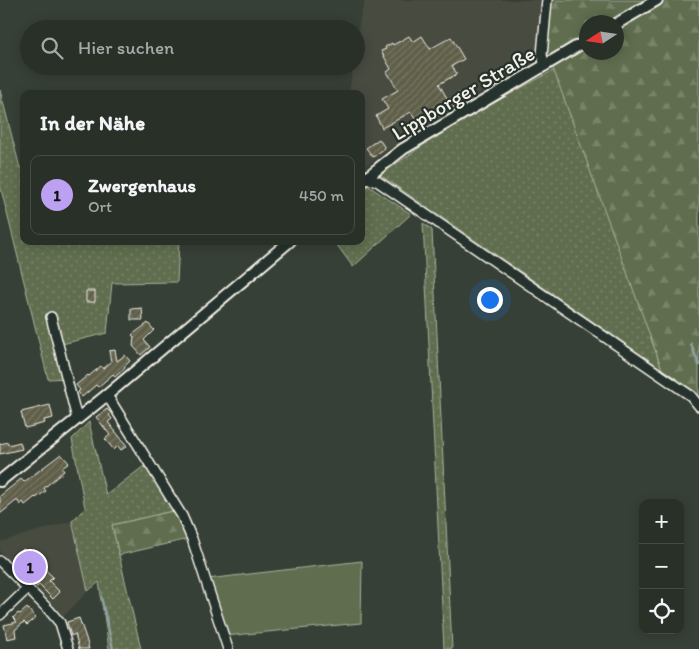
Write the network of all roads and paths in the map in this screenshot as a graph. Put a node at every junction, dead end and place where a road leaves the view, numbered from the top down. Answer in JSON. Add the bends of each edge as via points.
{"nodes":[{"id":1,"x":547,"y":0,"type":"edge"},
{"id":2,"x":657,"y":0,"type":"edge"},
{"id":3,"x":624,"y":19,"type":"edge"},
{"id":4,"x":579,"y":45,"type":"edge"},
{"id":5,"x":545,"y":66,"type":"junction"},
{"id":6,"x":365,"y":178,"type":"edge"},
{"id":7,"x":365,"y":180,"type":"edge"},
{"id":8,"x":285,"y":245,"type":"edge"},
{"id":9,"x":51,"y":317,"type":"dead end"},
{"id":10,"x":107,"y":395,"type":"junction"},
{"id":11,"x":699,"y":406,"type":"edge"},
{"id":12,"x":78,"y":419,"type":"junction"},
{"id":13,"x":0,"y":481,"type":"edge"},
{"id":14,"x":0,"y":562,"type":"edge"},
{"id":15,"x":27,"y":589,"type":"junction"},
{"id":16,"x":0,"y":615,"type":"edge"},
{"id":17,"x":68,"y":649,"type":"edge"},
{"id":18,"x":228,"y":649,"type":"edge"}],
"edges":[{"from":1,"to":5,"type":"street","via":[[542,55]]},
{"from":2,"to":3,"type":"street"},
{"from":4,"to":5,"type":"street","name":"Lippborger Straße"},
{"from":5,"to":6,"type":"street","name":"Lippborger Straße","via":[[403,149]]},
{"from":7,"to":11,"type":"street","via":[[377,181],[691,396]]},
{"from":8,"to":10,"type":"street"},
{"from":9,"to":12,"type":"street"},
{"from":10,"to":12,"type":"street"},
{"from":10,"to":18,"type":"street","via":[[182,516]]},
{"from":12,"to":13,"type":"street"},
{"from":14,"to":15,"type":"street"},
{"from":15,"to":16,"type":"street"},
{"from":15,"to":17,"type":"street","via":[[60,623]]}]}
